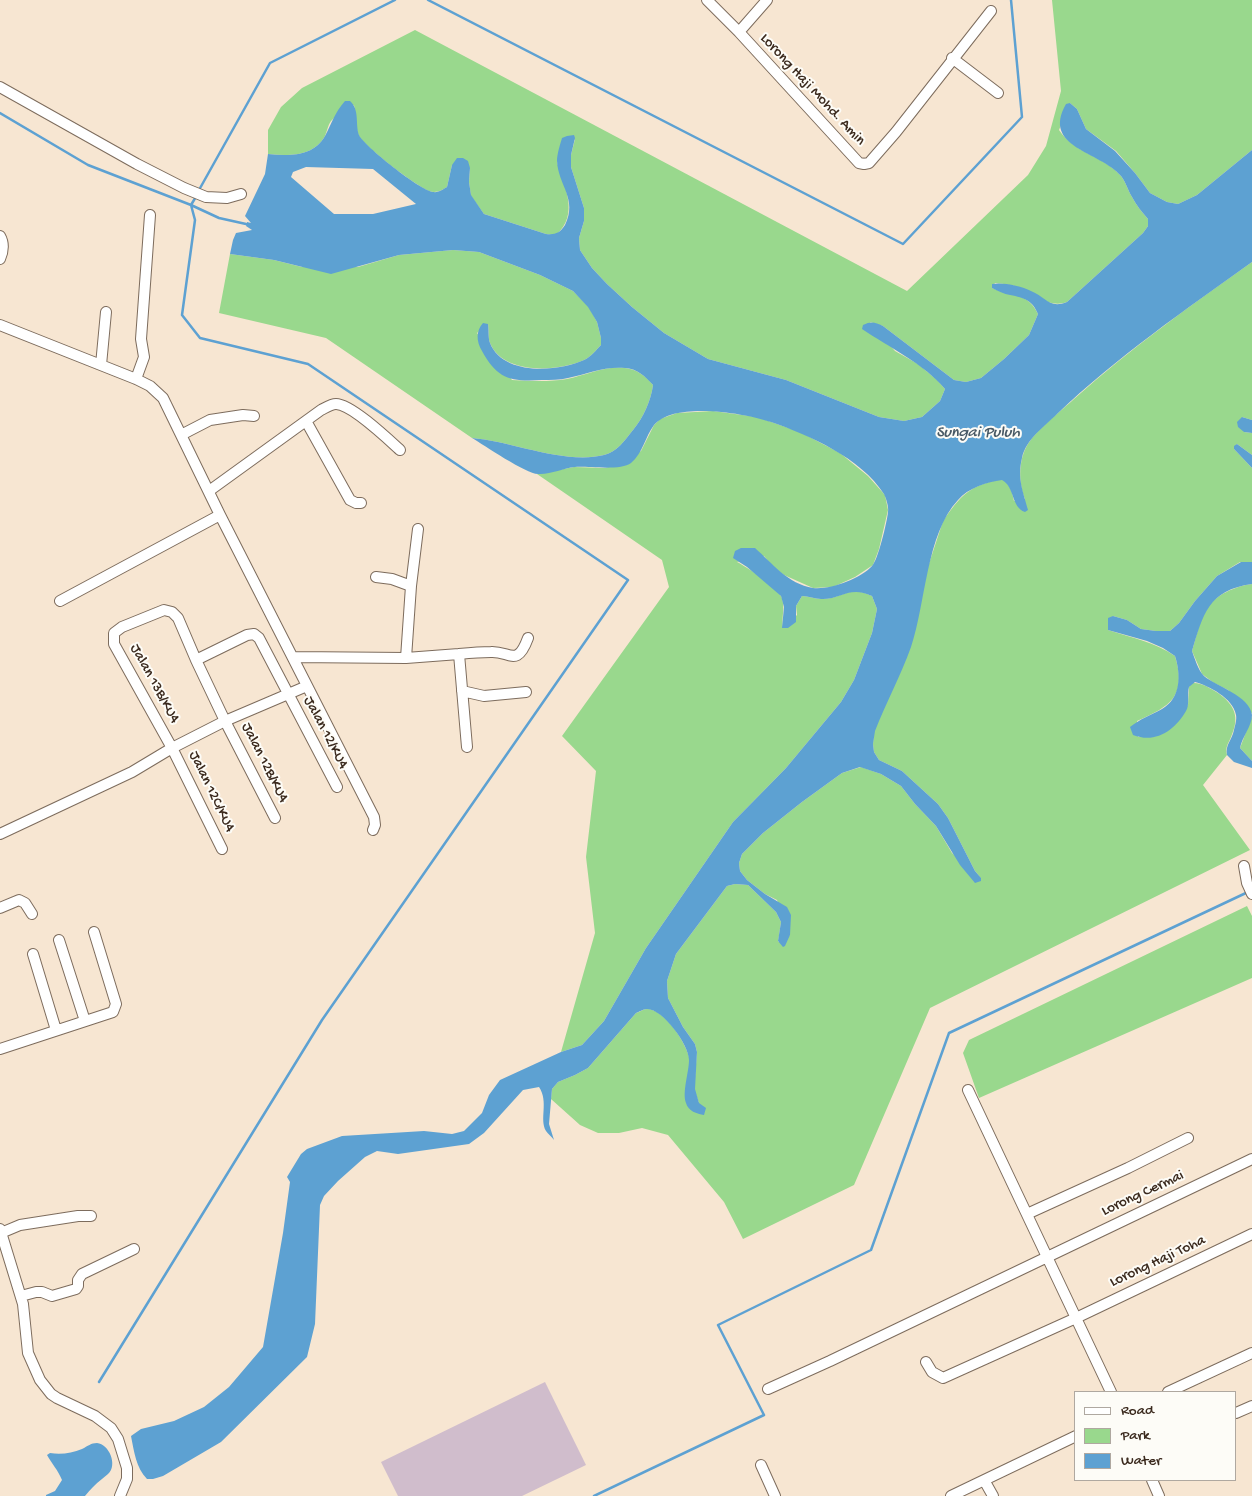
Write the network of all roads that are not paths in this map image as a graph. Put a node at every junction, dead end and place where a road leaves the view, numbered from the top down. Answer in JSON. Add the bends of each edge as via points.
{"nodes":[{"id":1,"x":707,"y":0,"type":"edge"},
{"id":2,"x":767,"y":0,"type":"edge"},
{"id":3,"x":991,"y":11,"type":"dead end"},
{"id":4,"x":739,"y":32,"type":"junction"},
{"id":5,"x":952,"y":58,"type":"junction"},
{"id":6,"x":0,"y":87,"type":"edge"},
{"id":7,"x":998,"y":93,"type":"dead end"},
{"id":8,"x":241,"y":194,"type":"dead end"},
{"id":9,"x":150,"y":215,"type":"dead end"},
{"id":10,"x":0,"y":236,"type":"edge"},
{"id":11,"x":0,"y":259,"type":"edge"},
{"id":12,"x":106,"y":312,"type":"dead end"},
{"id":13,"x":0,"y":325,"type":"edge"},
{"id":14,"x":100,"y":365,"type":"junction"},
{"id":15,"x":136,"y":379,"type":"junction"},
{"id":16,"x":254,"y":416,"type":"dead end"},
{"id":17,"x":306,"y":421,"type":"junction"},
{"id":18,"x":181,"y":436,"type":"junction"},
{"id":19,"x":400,"y":450,"type":"dead end"},
{"id":20,"x":209,"y":491,"type":"junction"},
{"id":21,"x":361,"y":503,"type":"dead end"},
{"id":22,"x":220,"y":515,"type":"junction"},
{"id":23,"x":418,"y":529,"type":"dead end"},
{"id":24,"x":376,"y":577,"type":"dead end"},
{"id":25,"x":410,"y":586,"type":"junction"},
{"id":26,"x":60,"y":601,"type":"dead end"},
{"id":27,"x":114,"y":634,"type":"joint"},
{"id":28,"x":528,"y":638,"type":"dead end"},
{"id":29,"x":459,"y":654,"type":"junction"},
{"id":30,"x":293,"y":657,"type":"junction"},
{"id":31,"x":406,"y":658,"type":"junction"},
{"id":32,"x":196,"y":660,"type":"junction"},
{"id":33,"x":307,"y":686,"type":"junction"},
{"id":34,"x":462,"y":691,"type":"junction"},
{"id":35,"x":526,"y":692,"type":"dead end"},
{"id":36,"x":287,"y":694,"type":"junction"},
{"id":37,"x":225,"y":721,"type":"junction"},
{"id":38,"x":466,"y":747,"type":"dead end"},
{"id":39,"x":172,"y":748,"type":"junction"},
{"id":40,"x":337,"y":787,"type":"dead end"},
{"id":41,"x":275,"y":818,"type":"dead end"},
{"id":42,"x":373,"y":830,"type":"dead end"},
{"id":43,"x":0,"y":834,"type":"edge"},
{"id":44,"x":222,"y":849,"type":"dead end"},
{"id":45,"x":1244,"y":866,"type":"dead end"},
{"id":46,"x":1252,"y":894,"type":"edge"},
{"id":47,"x":0,"y":908,"type":"edge"},
{"id":48,"x":32,"y":914,"type":"dead end"},
{"id":49,"x":94,"y":932,"type":"dead end"},
{"id":50,"x":59,"y":940,"type":"dead end"},
{"id":51,"x":33,"y":954,"type":"dead end"},
{"id":52,"x":84,"y":1021,"type":"junction"},
{"id":53,"x":56,"y":1030,"type":"junction"},
{"id":54,"x":0,"y":1049,"type":"edge"},
{"id":55,"x":968,"y":1090,"type":"dead end"},
{"id":56,"x":1188,"y":1138,"type":"dead end"},
{"id":57,"x":1252,"y":1159,"type":"edge"},
{"id":58,"x":1026,"y":1214,"type":"junction"},
{"id":59,"x":91,"y":1216,"type":"dead end"},
{"id":60,"x":1,"y":1231,"type":"edge"},
{"id":61,"x":1252,"y":1234,"type":"edge"},
{"id":62,"x":134,"y":1249,"type":"dead end"},
{"id":63,"x":1046,"y":1256,"type":"junction"},
{"id":64,"x":21,"y":1296,"type":"junction"},
{"id":65,"x":1076,"y":1318,"type":"junction"},
{"id":66,"x":1252,"y":1353,"type":"edge"},
{"id":67,"x":926,"y":1362,"type":"dead end"},
{"id":68,"x":768,"y":1389,"type":"dead end"},
{"id":69,"x":1111,"y":1391,"type":"edge"},
{"id":70,"x":1170,"y":1391,"type":"edge"},
{"id":71,"x":1252,"y":1406,"type":"edge"},
{"id":72,"x":1237,"y":1414,"type":"edge"},
{"id":73,"x":1074,"y":1437,"type":"edge"},
{"id":74,"x":761,"y":1465,"type":"dead end"},
{"id":75,"x":984,"y":1480,"type":"junction"},
{"id":76,"x":1152,"y":1481,"type":"edge"},
{"id":77,"x":120,"y":1496,"type":"edge"},
{"id":78,"x":774,"y":1496,"type":"edge"},
{"id":79,"x":951,"y":1496,"type":"edge"},
{"id":80,"x":993,"y":1496,"type":"edge"},
{"id":81,"x":1159,"y":1496,"type":"edge"}],
"edges":[{"from":1,"to":4,"type":"street","name":"Lorong Haji Mohd. Amin"},
{"from":2,"to":4,"type":"street"},
{"from":3,"to":5,"type":"street","name":"Lorong Haji Mohd. Amin"},
{"from":4,"to":5,"type":"street","name":"Lorong Haji Mohd. Amin","via":[[864,164],[869,163],[896,132]]},
{"from":5,"to":7,"type":"street"},
{"from":6,"to":8,"type":"street","via":[[184,188],[206,197],[228,198]]},
{"from":9,"to":15,"type":"street","via":[[141,339],[144,357]]},
{"from":10,"to":11,"type":"street"},
{"from":12,"to":14,"type":"street"},
{"from":13,"to":14,"type":"street"},
{"from":14,"to":15,"type":"street"},
{"from":15,"to":18,"type":"street","via":[[163,398]]},
{"from":16,"to":18,"type":"street","via":[[210,420]]},
{"from":17,"to":19,"type":"street","via":[[335,404],[343,406],[377,428]]},
{"from":17,"to":20,"type":"street"},
{"from":17,"to":21,"type":"street","via":[[350,500]]},
{"from":18,"to":20,"type":"street"},
{"from":20,"to":22,"type":"street"},
{"from":22,"to":26,"type":"street"},
{"from":22,"to":30,"type":"street"},
{"from":23,"to":25,"type":"street"},
{"from":24,"to":25,"type":"street"},
{"from":25,"to":31,"type":"street"},
{"from":27,"to":32,"type":"street","name":"Jalan 12B/KU4","via":[[122,627],[164,610],[172,612],[178,618]]},
{"from":27,"to":39,"type":"street","name":"Jalan 13B/KU4","via":[[114,644]]},
{"from":28,"to":29,"type":"street","via":[[519,654],[509,657],[494,652]]},
{"from":29,"to":31,"type":"street"},
{"from":29,"to":34,"type":"street"},
{"from":30,"to":31,"type":"street"},
{"from":30,"to":33,"type":"street"},
{"from":32,"to":36,"type":"street","name":"Jalan 12/KU4","via":[[254,634]]},
{"from":32,"to":37,"type":"street","name":"Jalan 12B/KU4"},
{"from":33,"to":36,"type":"street"},
{"from":33,"to":42,"type":"street","via":[[374,817]]},
{"from":34,"to":35,"type":"street","via":[[484,696]]},
{"from":34,"to":38,"type":"street"},
{"from":36,"to":37,"type":"street"},
{"from":36,"to":40,"type":"street","name":"Jalan 12/KU4"},
{"from":37,"to":39,"type":"street"},
{"from":37,"to":41,"type":"street","name":"Jalan 12B/KU4"},
{"from":39,"to":43,"type":"street","via":[[132,772]]},
{"from":39,"to":44,"type":"street","name":"Jalan 12C/KU4"},
{"from":45,"to":46,"type":"street"},
{"from":47,"to":48,"type":"street","via":[[19,900]]},
{"from":49,"to":52,"type":"street","via":[[116,1004],[113,1012]]},
{"from":50,"to":52,"type":"street"},
{"from":51,"to":53,"type":"street"},
{"from":52,"to":53,"type":"street"},
{"from":53,"to":54,"type":"street"},
{"from":55,"to":58,"type":"street"},
{"from":56,"to":58,"type":"street"},
{"from":57,"to":63,"type":"street","name":"Lorong Cermai"},
{"from":58,"to":63,"type":"street"},
{"from":59,"to":60,"type":"street","via":[[20,1224]]},
{"from":60,"to":64,"type":"street"},
{"from":61,"to":65,"type":"street","name":"Lorong Haji Toha"},
{"from":62,"to":64,"type":"street","via":[[82,1274],[74,1290],[52,1296],[42,1292]]},
{"from":63,"to":65,"type":"street"},
{"from":63,"to":68,"type":"street","name":"Lorong Cermai"},
{"from":64,"to":77,"type":"street","via":[[28,1353],[40,1380],[57,1398],[105,1422],[118,1439],[127,1468],[127,1479]]},
{"from":65,"to":67,"type":"street","name":"Lorong Haji Toha","via":[[943,1378],[932,1372]]},
{"from":65,"to":69,"type":"street"},
{"from":66,"to":70,"type":"street"},
{"from":71,"to":72,"type":"street"},
{"from":73,"to":75,"type":"street"},
{"from":74,"to":78,"type":"street"},
{"from":75,"to":79,"type":"street"},
{"from":75,"to":80,"type":"street"},
{"from":76,"to":81,"type":"street"}]}
